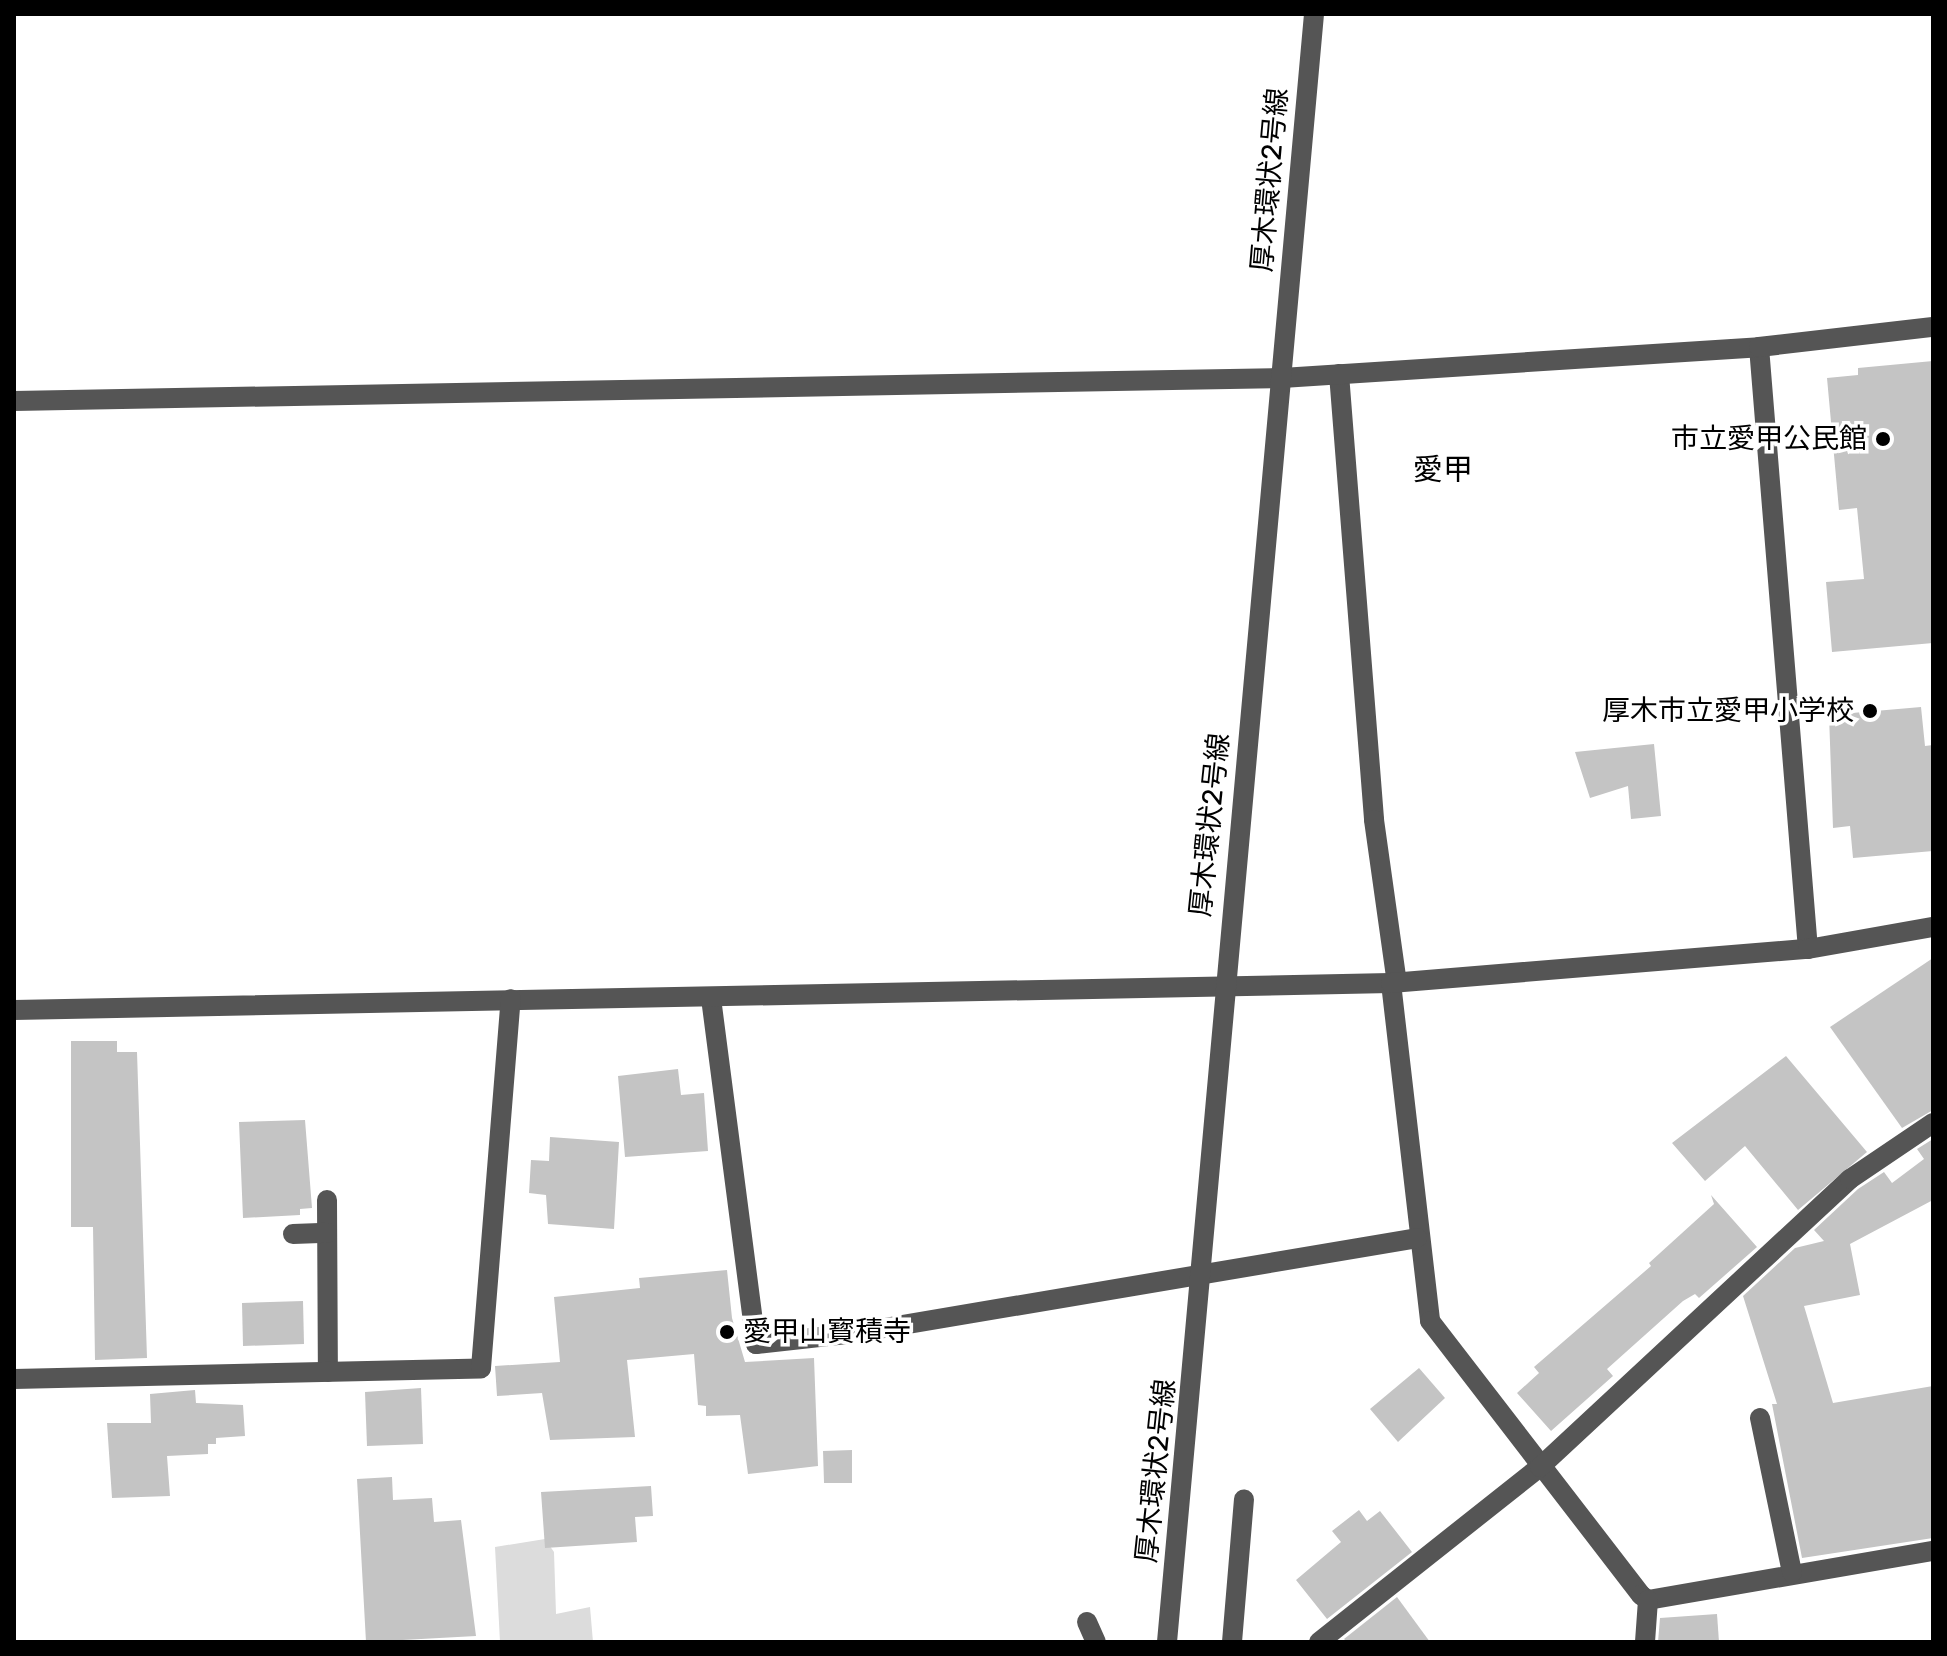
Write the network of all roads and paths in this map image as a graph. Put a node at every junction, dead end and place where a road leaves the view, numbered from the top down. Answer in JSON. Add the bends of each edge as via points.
{"nodes":[{"id":1,"x":1314,"y":14,"type":"edge"},
{"id":2,"x":1933,"y":327,"type":"edge"},
{"id":3,"x":1759,"y":347,"type":"junction"},
{"id":4,"x":1339,"y":374,"type":"junction"},
{"id":5,"x":1282,"y":378,"type":"junction"},
{"id":6,"x":14,"y":401,"type":"edge"},
{"id":7,"x":1933,"y":927,"type":"edge"},
{"id":8,"x":1808,"y":949,"type":"junction"},
{"id":9,"x":1394,"y":983,"type":"junction"},
{"id":10,"x":1223,"y":987,"type":"junction"},
{"id":11,"x":711,"y":998,"type":"junction"},
{"id":12,"x":511,"y":999,"type":"junction"},
{"id":13,"x":14,"y":1010,"type":"edge"},
{"id":14,"x":1933,"y":1123,"type":"edge"},
{"id":15,"x":327,"y":1200,"type":"dead end"},
{"id":16,"x":327,"y":1233,"type":"junction"},
{"id":17,"x":293,"y":1234,"type":"dead end"},
{"id":18,"x":1417,"y":1238,"type":"junction"},
{"id":19,"x":1204,"y":1277,"type":"junction"},
{"id":20,"x":328,"y":1372,"type":"junction"},
{"id":21,"x":14,"y":1379,"type":"edge"},
{"id":22,"x":1760,"y":1418,"type":"dead end"},
{"id":23,"x":1540,"y":1467,"type":"junction"},
{"id":24,"x":1244,"y":1500,"type":"dead end"},
{"id":25,"x":1933,"y":1551,"type":"edge"},
{"id":26,"x":1792,"y":1573,"type":"junction"},
{"id":27,"x":1648,"y":1600,"type":"junction"},
{"id":28,"x":1087,"y":1622,"type":"dead end"},
{"id":29,"x":1096,"y":1642,"type":"edge"},
{"id":30,"x":1167,"y":1642,"type":"edge"},
{"id":31,"x":1232,"y":1642,"type":"edge"},
{"id":32,"x":1319,"y":1642,"type":"edge"},
{"id":33,"x":1645,"y":1642,"type":"edge"}],
"edges":[{"from":1,"to":5,"type":"street","name":"厚木環状2号線"},
{"from":2,"to":3,"type":"street"},
{"from":3,"to":4,"type":"street"},
{"from":3,"to":8,"type":"street"},
{"from":4,"to":5,"type":"street"},
{"from":4,"to":9,"type":"street","via":[[1374,820]]},
{"from":5,"to":6,"type":"street"},
{"from":5,"to":10,"type":"street","name":"厚木環状2号線"},
{"from":7,"to":8,"type":"street"},
{"from":8,"to":9,"type":"street"},
{"from":9,"to":10,"type":"street"},
{"from":9,"to":18,"type":"street"},
{"from":10,"to":11,"type":"street"},
{"from":10,"to":19,"type":"street","name":"厚木環状2号線"},
{"from":11,"to":12,"type":"street"},
{"from":11,"to":19,"type":"street","via":[[756,1344]]},
{"from":12,"to":13,"type":"street"},
{"from":12,"to":20,"type":"street","via":[[481,1368]]},
{"from":14,"to":23,"type":"street","via":[[1850,1179]]},
{"from":15,"to":16,"type":"street"},
{"from":16,"to":17,"type":"street"},
{"from":16,"to":20,"type":"street"},
{"from":18,"to":19,"type":"street"},
{"from":18,"to":23,"type":"street","via":[[1430,1321]]},
{"from":19,"to":30,"type":"street","name":"厚木環状2号線"},
{"from":20,"to":21,"type":"street"},
{"from":22,"to":26,"type":"street"},
{"from":23,"to":27,"type":"street"},
{"from":23,"to":32,"type":"street"},
{"from":24,"to":31,"type":"street"},
{"from":25,"to":26,"type":"street"},
{"from":26,"to":27,"type":"street"},
{"from":27,"to":33,"type":"street"},
{"from":28,"to":29,"type":"street"}]}
